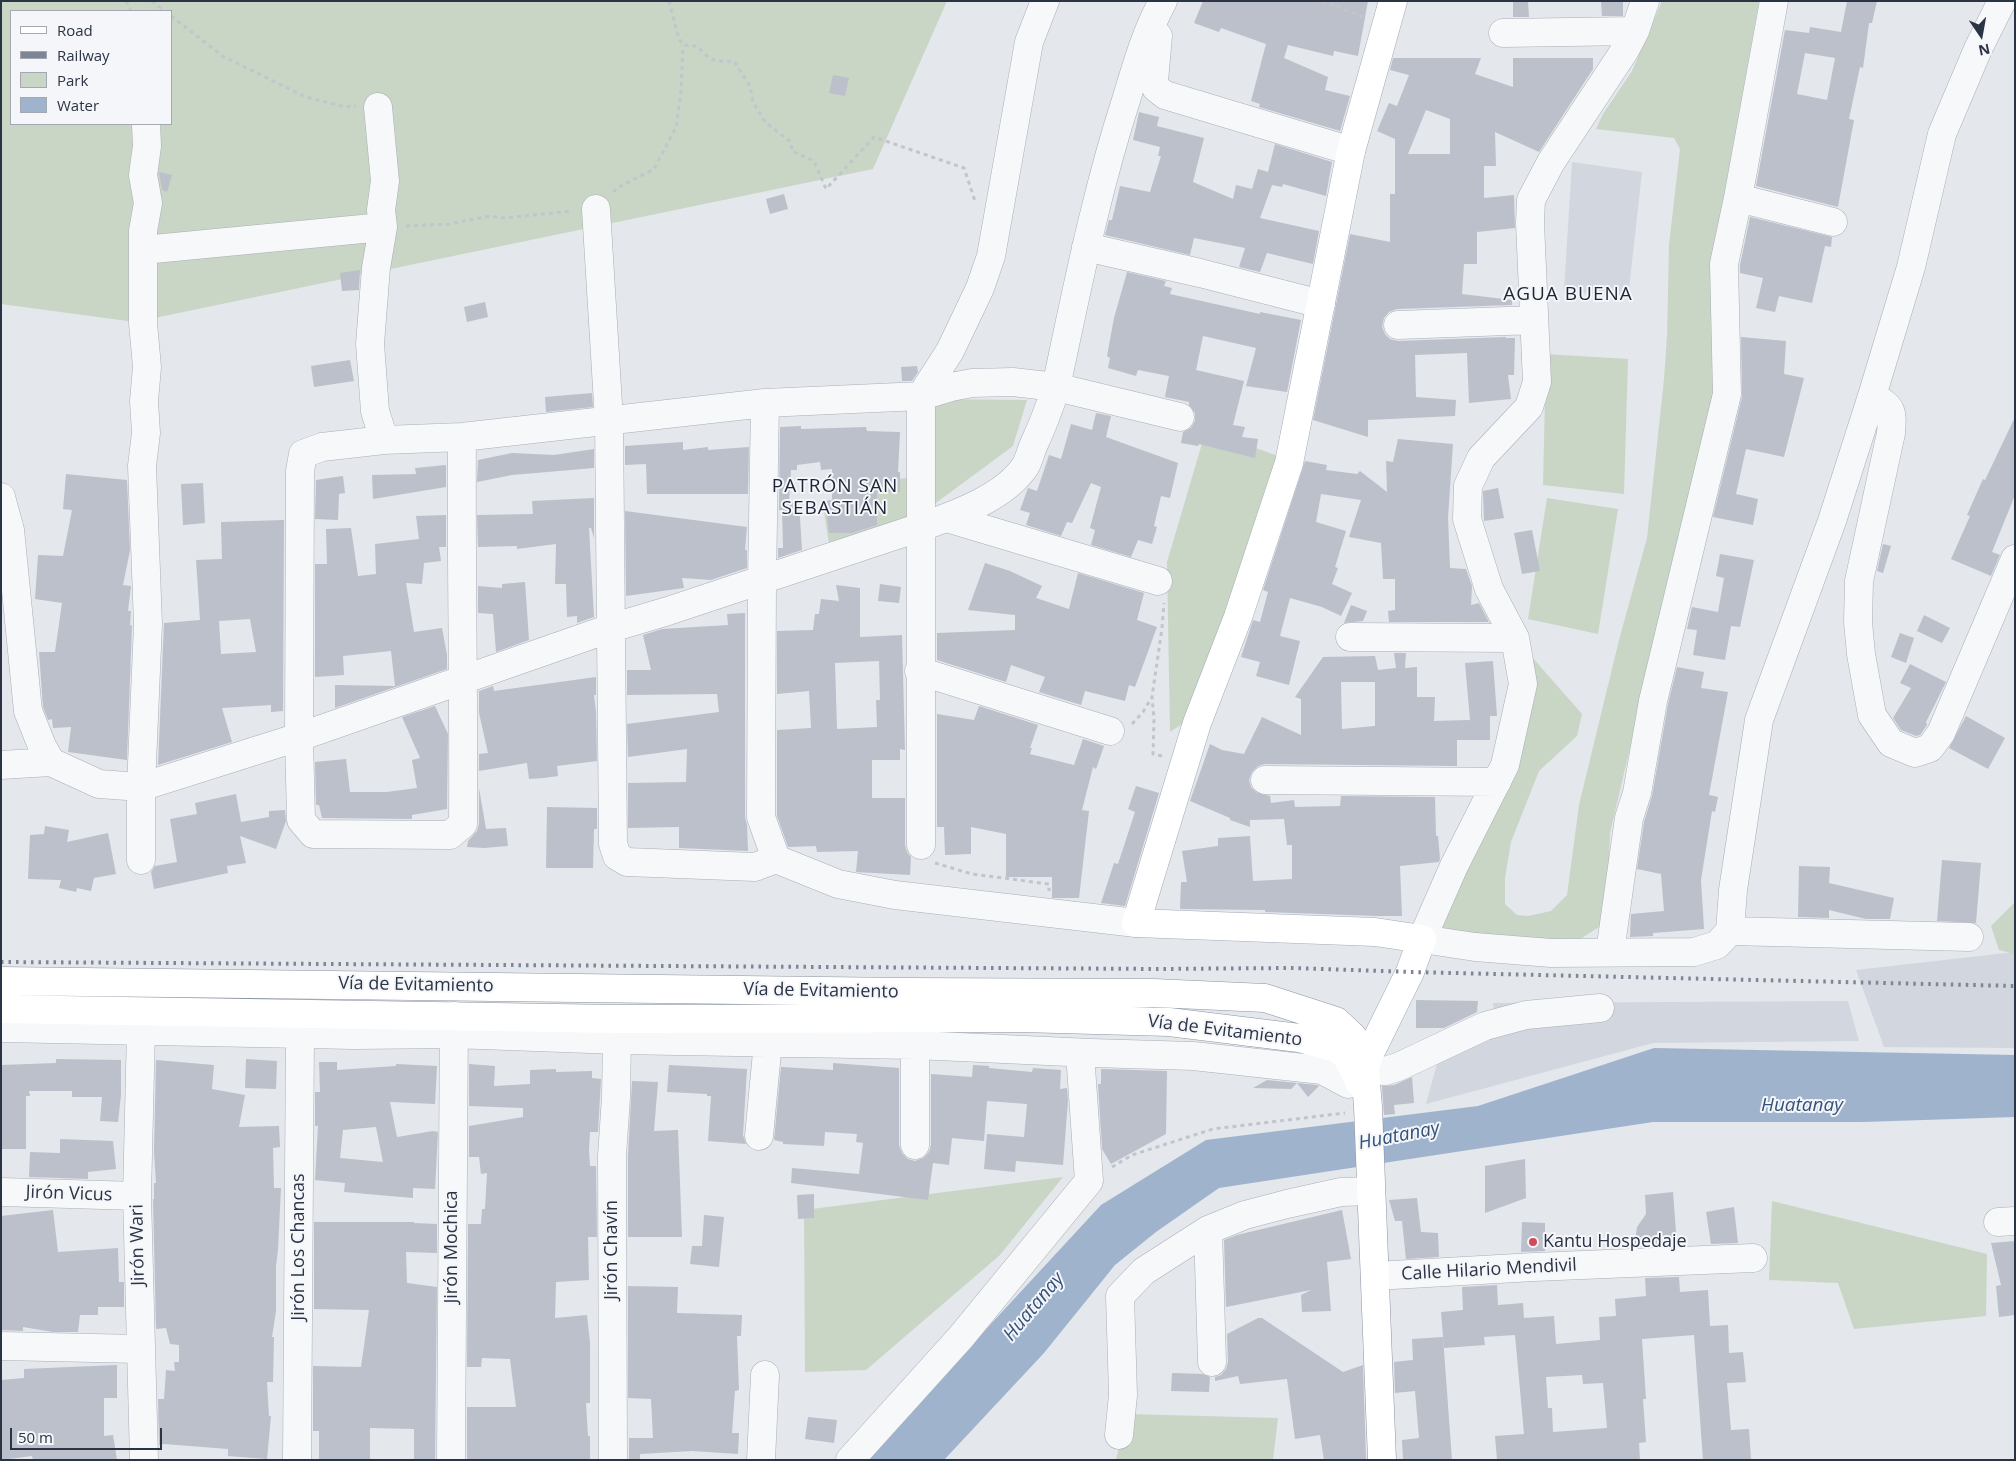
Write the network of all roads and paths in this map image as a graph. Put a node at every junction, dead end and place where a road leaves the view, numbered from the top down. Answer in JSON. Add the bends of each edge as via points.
{"nodes":[{"id":1,"x":152,"y":1,"type":"edge"},
{"id":2,"x":669,"y":1,"type":"edge"},
{"id":3,"x":1044,"y":1,"type":"edge"},
{"id":4,"x":1322,"y":1,"type":"edge"},
{"id":5,"x":1646,"y":1,"type":"edge"},
{"id":6,"x":1774,"y":1,"type":"edge"},
{"id":7,"x":2002,"y":1,"type":"edge"},
{"id":8,"x":165,"y":10,"type":"edge"},
{"id":9,"x":1157,"y":13,"type":"edge"},
{"id":10,"x":1390,"y":14,"type":"edge"},
{"id":11,"x":172,"y":17,"type":"edge"},
{"id":12,"x":1635,"y":31,"type":"junction"},
{"id":13,"x":1503,"y":33,"type":"dead end"},
{"id":14,"x":683,"y":45,"type":"junction"},
{"id":15,"x":378,"y":107,"type":"joint"},
{"id":16,"x":146,"y":125,"type":"edge"},
{"id":17,"x":1351,"y":151,"type":"junction"},
{"id":18,"x":1738,"y":198,"type":"junction"},
{"id":19,"x":976,"y":206,"type":"dead end"},
{"id":20,"x":596,"y":209,"type":"junction"},
{"id":21,"x":1833,"y":222,"type":"dead end"},
{"id":22,"x":383,"y":228,"type":"junction"},
{"id":23,"x":1086,"y":247,"type":"junction"},
{"id":24,"x":143,"y":250,"type":"junction"},
{"id":25,"x":1321,"y":304,"type":"junction"},
{"id":26,"x":1534,"y":320,"type":"junction"},
{"id":27,"x":1398,"y":325,"type":"dead end"},
{"id":28,"x":1056,"y":386,"type":"junction"},
{"id":29,"x":921,"y":396,"type":"junction"},
{"id":30,"x":1872,"y":396,"type":"junction"},
{"id":31,"x":765,"y":404,"type":"junction"},
{"id":32,"x":1180,"y":417,"type":"dead end"},
{"id":33,"x":609,"y":420,"type":"junction"},
{"id":34,"x":462,"y":437,"type":"junction"},
{"id":35,"x":384,"y":440,"type":"junction"},
{"id":36,"x":1,"y":498,"type":"edge"},
{"id":37,"x":947,"y":518,"type":"junction"},
{"id":38,"x":921,"y":527,"type":"junction"},
{"id":39,"x":2015,"y":559,"type":"edge"},
{"id":40,"x":762,"y":580,"type":"junction"},
{"id":41,"x":1158,"y":581,"type":"joint"},
{"id":42,"x":612,"y":628,"type":"junction"},
{"id":43,"x":1350,"y":637,"type":"dead end"},
{"id":44,"x":1515,"y":638,"type":"junction"},
{"id":45,"x":919,"y":671,"type":"junction"},
{"id":46,"x":464,"y":680,"type":"junction"},
{"id":47,"x":1152,"y":697,"type":"junction"},
{"id":48,"x":1110,"y":731,"type":"joint"},
{"id":49,"x":299,"y":737,"type":"junction"},
{"id":50,"x":1168,"y":751,"type":"dead end"},
{"id":51,"x":51,"y":762,"type":"junction"},
{"id":52,"x":1,"y":765,"type":"edge"},
{"id":53,"x":1265,"y":780,"type":"dead end"},
{"id":54,"x":1497,"y":782,"type":"junction"},
{"id":55,"x":141,"y":787,"type":"junction"},
{"id":56,"x":920,"y":845,"type":"joint"},
{"id":57,"x":776,"y":859,"type":"junction"},
{"id":58,"x":140,"y":860,"type":"dead end"},
{"id":59,"x":1051,"y":914,"type":"junction"},
{"id":60,"x":1136,"y":923,"type":"junction"},
{"id":61,"x":1730,"y":931,"type":"junction"},
{"id":62,"x":1970,"y":937,"type":"dead end"},
{"id":63,"x":1422,"y":939,"type":"junction"},
{"id":64,"x":1610,"y":952,"type":"junction"},
{"id":65,"x":1,"y":981,"type":"edge"},
{"id":66,"x":1600,"y":1008,"type":"dead end"},
{"id":67,"x":1,"y":1009,"type":"edge"},
{"id":68,"x":454,"y":1025,"type":"junction"},
{"id":69,"x":1,"y":1028,"type":"edge"},
{"id":70,"x":141,"y":1030,"type":"junction"},
{"id":71,"x":300,"y":1034,"type":"junction"},
{"id":72,"x":617,"y":1040,"type":"junction"},
{"id":73,"x":768,"y":1042,"type":"junction"},
{"id":74,"x":915,"y":1045,"type":"junction"},
{"id":75,"x":1080,"y":1053,"type":"junction"},
{"id":76,"x":1365,"y":1098,"type":"junction"},
{"id":77,"x":759,"y":1136,"type":"dead end"},
{"id":78,"x":915,"y":1144,"type":"dead end"},
{"id":79,"x":1089,"y":1181,"type":"junction"},
{"id":80,"x":1371,"y":1184,"type":"junction"},
{"id":81,"x":1,"y":1192,"type":"edge"},
{"id":82,"x":137,"y":1196,"type":"junction"},
{"id":83,"x":1208,"y":1230,"type":"junction"},
{"id":84,"x":1753,"y":1258,"type":"dead end"},
{"id":85,"x":1375,"y":1276,"type":"junction"},
{"id":86,"x":1,"y":1346,"type":"edge"},
{"id":87,"x":140,"y":1349,"type":"junction"},
{"id":88,"x":1212,"y":1362,"type":"dead end"},
{"id":89,"x":765,"y":1375,"type":"dead end"},
{"id":90,"x":1119,"y":1435,"type":"dead end"},
{"id":91,"x":144,"y":1460,"type":"edge"},
{"id":92,"x":297,"y":1460,"type":"edge"},
{"id":93,"x":451,"y":1460,"type":"edge"},
{"id":94,"x":613,"y":1460,"type":"edge"},
{"id":95,"x":761,"y":1460,"type":"edge"},
{"id":96,"x":850,"y":1460,"type":"edge"},
{"id":97,"x":1382,"y":1460,"type":"edge"}],
"edges":[{"from":1,"to":8,"type":"path"},
{"from":2,"to":14,"type":"path"},
{"from":3,"to":29,"type":"street","via":[[1029,42],[991,256],[980,288],[950,351]]},
{"from":4,"to":10,"type":"path"},
{"from":5,"to":12,"type":"street"},
{"from":6,"to":18,"type":"street"},
{"from":7,"to":30,"type":"street","via":[[1942,134],[1911,267]]},
{"from":9,"to":17,"type":"street","via":[[1154,81],[1156,88],[1165,95]]},
{"from":9,"to":23,"type":"street","via":[[1120,117]]},
{"from":10,"to":17,"type":"main road"},
{"from":11,"to":15,"type":"path","via":[[224,57],[306,97],[345,107]]},
{"from":12,"to":13,"type":"street"},
{"from":12,"to":26,"type":"street","via":[[1551,162],[1531,200]]},
{"from":14,"to":19,"type":"path","via":[[697,46],[710,60],[734,61],[750,86],[753,102],[766,122],[791,142],[792,152],[814,161],[826,189],[874,137],[964,168]]},
{"from":14,"to":20,"type":"path","via":[[676,127],[654,169],[619,187]]},
{"from":15,"to":22,"type":"street","via":[[385,181],[381,210]]},
{"from":16,"to":24,"type":"street","via":[[143,175],[148,202]]},
{"from":17,"to":25,"type":"main road"},
{"from":18,"to":21,"type":"street"},
{"from":18,"to":64,"type":"street","via":[[1724,264],[1727,394],[1653,701],[1637,793],[1629,818]]},
{"from":20,"to":22,"type":"path"},
{"from":20,"to":33,"type":"street"},
{"from":22,"to":24,"type":"street"},
{"from":22,"to":35,"type":"street","via":[[376,268],[370,344],[375,411]]},
{"from":23,"to":25,"type":"street"},
{"from":23,"to":28,"type":"street"},
{"from":24,"to":55,"type":"street","via":[[147,368],[142,466],[148,624]]},
{"from":25,"to":60,"type":"main road","via":[[1289,463],[1238,617],[1197,723]]},
{"from":26,"to":27,"type":"street"},
{"from":26,"to":44,"type":"street","via":[[1537,382],[1529,407],[1481,458],[1468,486],[1467,519],[1489,589]]},
{"from":28,"to":29,"type":"street","via":[[972,383]]},
{"from":28,"to":32,"type":"street"},
{"from":28,"to":37,"type":"street","via":[[1048,414],[1025,466],[988,498]]},
{"from":29,"to":31,"type":"street"},
{"from":29,"to":38,"type":"street"},
{"from":30,"to":39,"type":"street","via":[[1888,405],[1893,414],[1859,581],[1858,622],[1872,715],[1891,743],[1914,753],[1930,748],[1941,733]]},
{"from":30,"to":61,"type":"street","via":[[1832,521],[1760,720],[1733,890]]},
{"from":31,"to":33,"type":"street"},
{"from":31,"to":40,"type":"street"},
{"from":33,"to":34,"type":"street"},
{"from":33,"to":42,"type":"street"},
{"from":34,"to":35,"type":"street"},
{"from":34,"to":46,"type":"street"},
{"from":35,"to":49,"type":"street","via":[[322,447],[304,454],[300,471]]},
{"from":36,"to":51,"type":"street","via":[[10,530],[28,711]]},
{"from":37,"to":38,"type":"street"},
{"from":37,"to":41,"type":"street"},
{"from":38,"to":40,"type":"street"},
{"from":38,"to":45,"type":"street"},
{"from":40,"to":42,"type":"street"},
{"from":40,"to":57,"type":"street","via":[[761,817]]},
{"from":41,"to":47,"type":"path","via":[[1164,604]]},
{"from":42,"to":46,"type":"street"},
{"from":42,"to":57,"type":"street","via":[[613,844],[617,856],[627,862],[754,867]]},
{"from":43,"to":44,"type":"street"},
{"from":44,"to":54,"type":"street","via":[[1523,684],[1505,765]]},
{"from":45,"to":48,"type":"street"},
{"from":45,"to":56,"type":"street"},
{"from":46,"to":49,"type":"street"},
{"from":46,"to":49,"type":"street","via":[[463,824],[450,835],[313,834],[301,820]]},
{"from":47,"to":48,"type":"path","via":[[1144,712],[1129,727]]},
{"from":47,"to":50,"type":"path","via":[[1153,754],[1163,756]]},
{"from":49,"to":55,"type":"street"},
{"from":51,"to":52,"type":"street"},
{"from":51,"to":55,"type":"street","via":[[99,784]]},
{"from":53,"to":54,"type":"street"},
{"from":54,"to":63,"type":"street","via":[[1454,866]]},
{"from":55,"to":58,"type":"street"},
{"from":56,"to":59,"type":"path","via":[[925,860],[972,874],[1049,884]]},
{"from":57,"to":59,"type":"street","via":[[838,884],[895,895]]},
{"from":59,"to":60,"type":"street"},
{"from":60,"to":63,"type":"main road","via":[[1375,932]]},
{"from":61,"to":62,"type":"street"},
{"from":61,"to":64,"type":"street","via":[[1717,945],[1694,952]]},
{"from":63,"to":64,"type":"street","via":[[1551,953]]},
{"from":63,"to":76,"type":"main road","via":[[1410,972],[1370,1053]]},
{"from":65,"to":76,"type":"main road","name":"Vía de Evitamiento","via":[[1154,993],[1265,998],[1336,1021],[1353,1037],[1360,1054]]},
{"from":66,"to":76,"type":"street","via":[[1526,1015],[1485,1026],[1385,1071]]},
{"from":67,"to":68,"type":"main road","name":"Vía de Evitamiento"},
{"from":68,"to":71,"type":"street"},
{"from":68,"to":72,"type":"street"},
{"from":68,"to":76,"type":"main road","name":"Vía de Evitamiento","via":[[619,1018],[1020,1018],[1169,1022],[1299,1038],[1336,1048],[1347,1056]]},
{"from":68,"to":93,"type":"street","name":"Jirón Mochica"},
{"from":69,"to":70,"type":"street"},
{"from":70,"to":71,"type":"street"},
{"from":70,"to":82,"type":"street","name":"Jirón Wari"},
{"from":71,"to":92,"type":"street","name":"Jirón Los Chancas"},
{"from":72,"to":73,"type":"street"},
{"from":72,"to":94,"type":"street","name":"Jirón Chavín","via":[[612,1165]]},
{"from":73,"to":74,"type":"street"},
{"from":73,"to":77,"type":"street"},
{"from":74,"to":75,"type":"street"},
{"from":74,"to":78,"type":"street"},
{"from":75,"to":76,"type":"street","via":[[1203,1057],[1322,1070]]},
{"from":75,"to":79,"type":"street"},
{"from":76,"to":79,"type":"path","via":[[1213,1129],[1132,1155]]},
{"from":76,"to":80,"type":"main road"},
{"from":79,"to":96,"type":"street","via":[[961,1337]]},
{"from":80,"to":83,"type":"street","via":[[1245,1215]]},
{"from":80,"to":85,"type":"main road"},
{"from":81,"to":82,"type":"street","name":"Jirón Vicus"},
{"from":82,"to":87,"type":"street","name":"Jirón Wari"},
{"from":83,"to":88,"type":"street"},
{"from":83,"to":90,"type":"street","via":[[1144,1271],[1120,1296],[1123,1395]]},
{"from":84,"to":85,"type":"street","name":"Calle Hilario Mendivil"},
{"from":85,"to":97,"type":"main road"},
{"from":86,"to":87,"type":"street"},
{"from":87,"to":91,"type":"street","name":"Jirón Wari"},
{"from":89,"to":95,"type":"street"}]}
